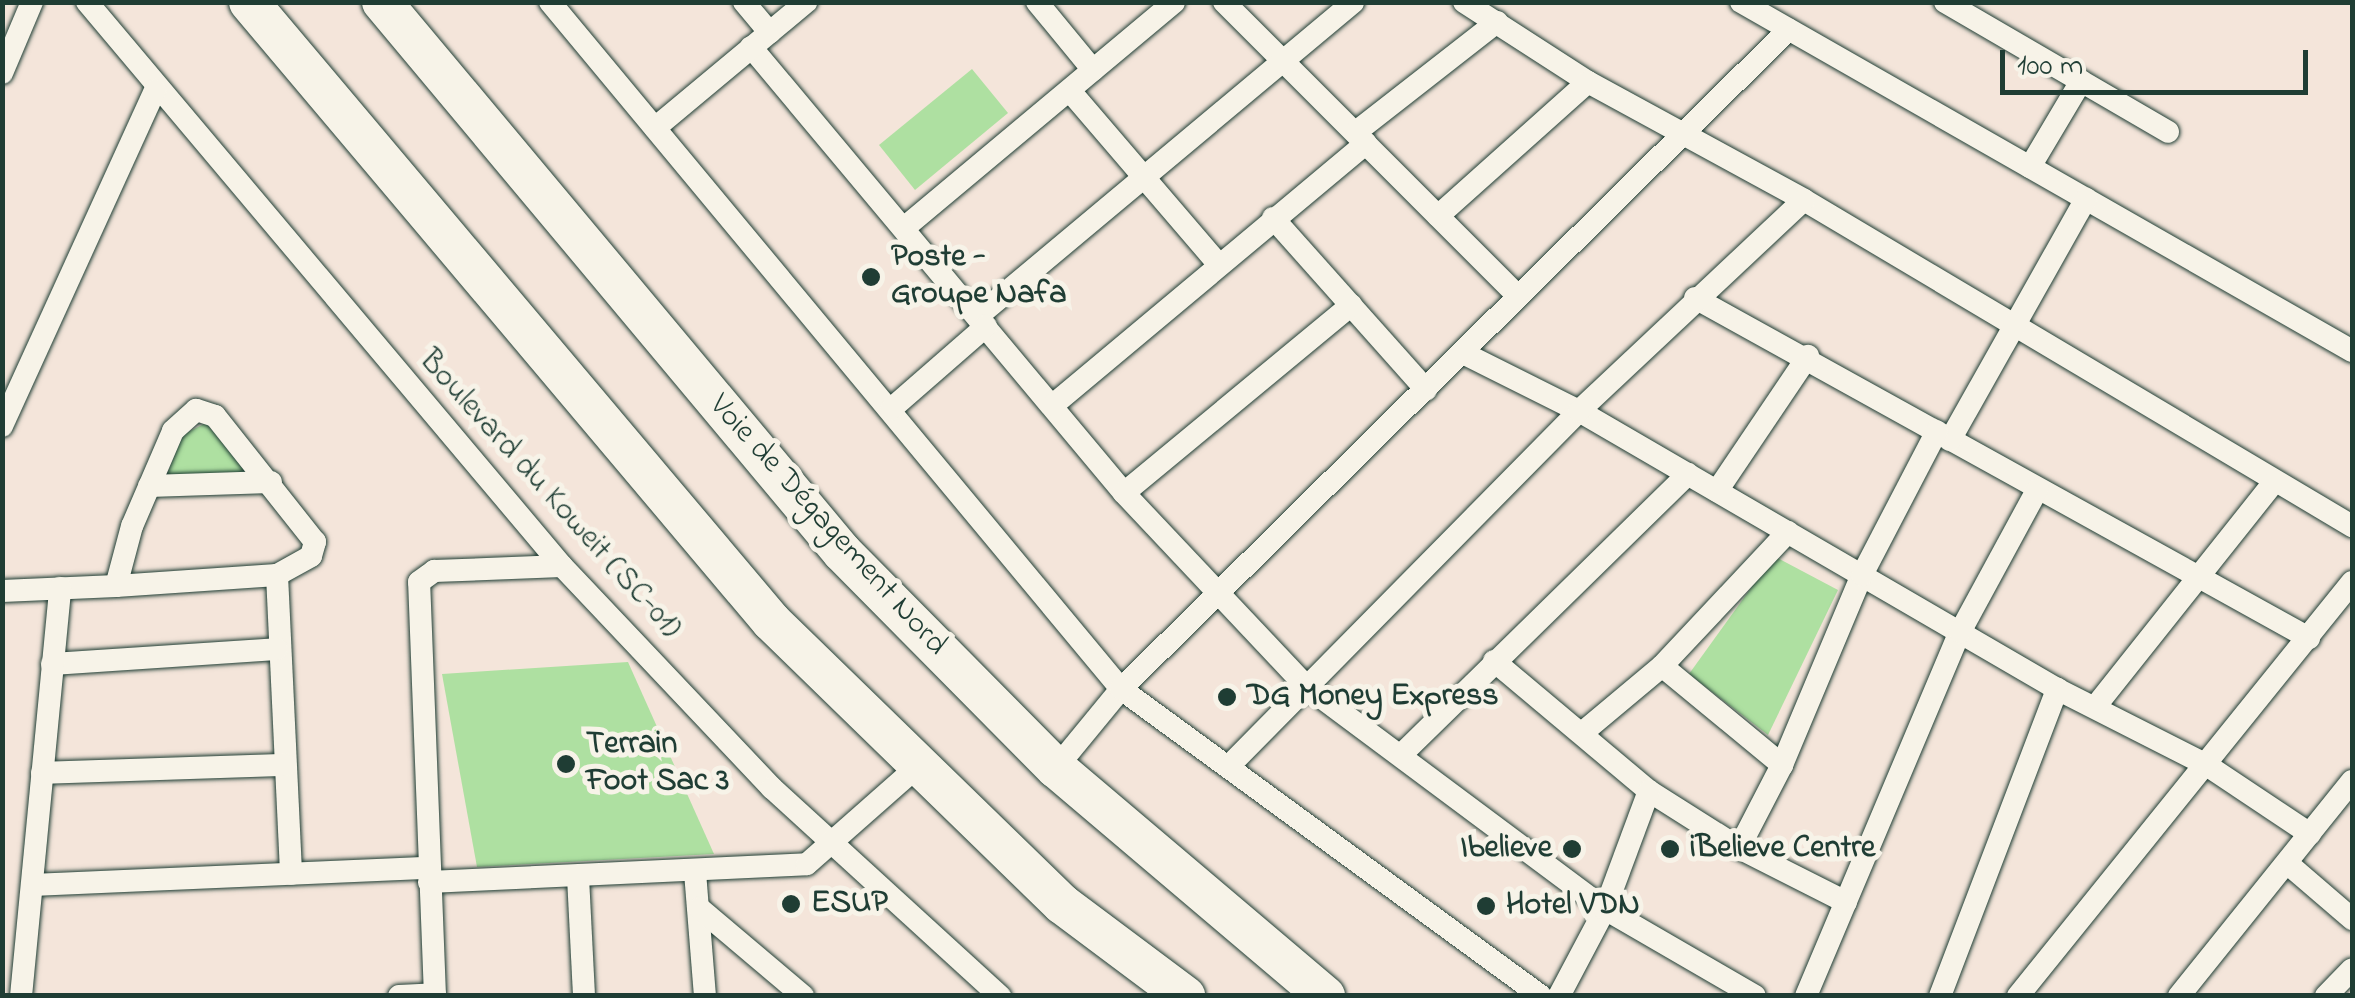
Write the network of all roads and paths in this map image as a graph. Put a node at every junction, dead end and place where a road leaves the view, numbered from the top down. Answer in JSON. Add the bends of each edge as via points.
{"nodes":[{"id":1,"x":32,"y":2,"type":"edge"},
{"id":2,"x":87,"y":2,"type":"edge"},
{"id":3,"x":249,"y":2,"type":"edge"},
{"id":4,"x":382,"y":2,"type":"edge"},
{"id":5,"x":550,"y":2,"type":"edge"},
{"id":6,"x":744,"y":2,"type":"edge"},
{"id":7,"x":806,"y":2,"type":"edge"},
{"id":8,"x":1037,"y":2,"type":"edge"},
{"id":9,"x":1174,"y":2,"type":"edge"},
{"id":10,"x":1353,"y":2,"type":"edge"},
{"id":11,"x":1464,"y":2,"type":"edge"},
{"id":12,"x":1741,"y":2,"type":"edge"},
{"id":13,"x":1945,"y":2,"type":"edge"},
{"id":14,"x":1236,"y":7,"type":"edge"},
{"id":15,"x":1783,"y":18,"type":"edge"},
{"id":16,"x":1497,"y":22,"type":"junction"},
{"id":17,"x":761,"y":40,"type":"junction"},
{"id":18,"x":1281,"y":65,"type":"junction"},
{"id":19,"x":1094,"y":70,"type":"junction"},
{"id":20,"x":2,"y":73,"type":"edge"},
{"id":21,"x":1588,"y":82,"type":"junction"},
{"id":22,"x":2080,"y":82,"type":"junction"},
{"id":23,"x":155,"y":90,"type":"junction"},
{"id":24,"x":1070,"y":91,"type":"junction"},
{"id":25,"x":656,"y":128,"type":"junction"},
{"id":26,"x":2168,"y":132,"type":"dead end"},
{"id":27,"x":1684,"y":133,"type":"junction"},
{"id":28,"x":1361,"y":137,"type":"junction"},
{"id":29,"x":2030,"y":167,"type":"junction"},
{"id":30,"x":1146,"y":179,"type":"junction"},
{"id":31,"x":2086,"y":199,"type":"junction"},
{"id":32,"x":1804,"y":200,"type":"junction"},
{"id":33,"x":1438,"y":216,"type":"junction"},
{"id":34,"x":1273,"y":218,"type":"junction"},
{"id":35,"x":904,"y":228,"type":"junction"},
{"id":36,"x":1219,"y":265,"type":"junction"},
{"id":37,"x":1518,"y":296,"type":"junction"},
{"id":38,"x":1696,"y":298,"type":"junction"},
{"id":39,"x":1351,"y":305,"type":"junction"},
{"id":40,"x":982,"y":321,"type":"junction"},
{"id":41,"x":2014,"y":324,"type":"junction"},
{"id":42,"x":2352,"y":351,"type":"edge"},
{"id":43,"x":1463,"y":353,"type":"junction"},
{"id":44,"x":1808,"y":356,"type":"junction"},
{"id":45,"x":1426,"y":390,"type":"junction"},
{"id":46,"x":1053,"y":405,"type":"junction"},
{"id":47,"x":890,"y":409,"type":"junction"},
{"id":48,"x":1579,"y":411,"type":"junction"},
{"id":49,"x":2,"y":426,"type":"edge"},
{"id":50,"x":1944,"y":435,"type":"junction"},
{"id":51,"x":1688,"y":474,"type":"junction"},
{"id":52,"x":271,"y":482,"type":"junction"},
{"id":53,"x":2274,"y":482,"type":"junction"},
{"id":54,"x":149,"y":486,"type":"junction"},
{"id":55,"x":2036,"y":490,"type":"junction"},
{"id":56,"x":1717,"y":491,"type":"junction"},
{"id":57,"x":1124,"y":493,"type":"junction"},
{"id":58,"x":2352,"y":526,"type":"edge"},
{"id":59,"x":1788,"y":532,"type":"junction"},
{"id":60,"x":562,"y":566,"type":"junction"},
{"id":61,"x":1862,"y":574,"type":"junction"},
{"id":62,"x":277,"y":575,"type":"junction"},
{"id":63,"x":2201,"y":576,"type":"junction"},
{"id":64,"x":2352,"y":582,"type":"edge"},
{"id":65,"x":116,"y":586,"type":"junction"},
{"id":66,"x":60,"y":588,"type":"junction"},
{"id":67,"x":2,"y":590,"type":"edge"},
{"id":68,"x":1215,"y":596,"type":"junction"},
{"id":69,"x":1960,"y":632,"type":"junction"},
{"id":70,"x":2309,"y":638,"type":"junction"},
{"id":71,"x":277,"y":649,"type":"junction"},
{"id":72,"x":1494,"y":661,"type":"junction"},
{"id":73,"x":52,"y":664,"type":"junction"},
{"id":74,"x":1662,"y":666,"type":"junction"},
{"id":75,"x":1306,"y":686,"type":"junction"},
{"id":76,"x":1121,"y":689,"type":"junction"},
{"id":77,"x":2057,"y":689,"type":"junction"},
{"id":78,"x":2095,"y":707,"type":"junction"},
{"id":79,"x":1582,"y":733,"type":"junction"},
{"id":80,"x":1403,"y":753,"type":"junction"},
{"id":81,"x":2204,"y":764,"type":"junction"},
{"id":82,"x":285,"y":765,"type":"junction"},
{"id":83,"x":1782,"y":766,"type":"junction"},
{"id":84,"x":1228,"y":767,"type":"junction"},
{"id":85,"x":916,"y":768,"type":"junction"},
{"id":86,"x":1056,"y":768,"type":"junction"},
{"id":87,"x":42,"y":773,"type":"junction"},
{"id":88,"x":2352,"y":782,"type":"edge"},
{"id":89,"x":1650,"y":790,"type":"junction"},
{"id":90,"x":2310,"y":834,"type":"junction"},
{"id":91,"x":834,"y":844,"type":"junction"},
{"id":92,"x":1739,"y":848,"type":"junction"},
{"id":93,"x":2287,"y":862,"type":"junction"},
{"id":94,"x":695,"y":872,"type":"junction"},
{"id":95,"x":291,"y":874,"type":"junction"},
{"id":96,"x":429,"y":875,"type":"junction"},
{"id":97,"x":578,"y":877,"type":"junction"},
{"id":98,"x":32,"y":885,"type":"junction"},
{"id":99,"x":1846,"y":902,"type":"junction"},
{"id":100,"x":699,"y":908,"type":"junction"},
{"id":101,"x":1605,"y":909,"type":"junction"},
{"id":102,"x":2352,"y":919,"type":"edge"},
{"id":103,"x":1292,"y":966,"type":"junction"},
{"id":104,"x":2352,"y":969,"type":"edge"},
{"id":105,"x":1173,"y":990,"type":"edge"},
{"id":106,"x":435,"y":995,"type":"edge"},
{"id":107,"x":22,"y":996,"type":"edge"},
{"id":108,"x":399,"y":996,"type":"edge"},
{"id":109,"x":584,"y":996,"type":"edge"},
{"id":110,"x":705,"y":996,"type":"edge"},
{"id":111,"x":802,"y":996,"type":"edge"},
{"id":112,"x":1000,"y":996,"type":"edge"},
{"id":113,"x":1326,"y":996,"type":"edge"},
{"id":114,"x":1339,"y":996,"type":"edge"},
{"id":115,"x":1541,"y":996,"type":"edge"},
{"id":116,"x":1559,"y":996,"type":"edge"},
{"id":117,"x":1755,"y":996,"type":"edge"},
{"id":118,"x":1806,"y":996,"type":"edge"},
{"id":119,"x":1940,"y":996,"type":"edge"},
{"id":120,"x":2018,"y":996,"type":"edge"},
{"id":121,"x":2179,"y":996,"type":"edge"},
{"id":122,"x":2326,"y":996,"type":"edge"}],
"edges":[{"from":1,"to":20,"type":"street"},
{"from":2,"to":23,"type":"street","name":"Boulevard du Koweit (SC-01)"},
{"from":3,"to":85,"type":"highway","via":[[683,520]]},
{"from":4,"to":86,"type":"highway","name":"Voie de Dégagement Nord","via":[[842,552]]},
{"from":5,"to":25,"type":"street"},
{"from":6,"to":17,"type":"street"},
{"from":7,"to":17,"type":"street"},
{"from":8,"to":19,"type":"street"},
{"from":9,"to":19,"type":"street"},
{"from":10,"to":18,"type":"street"},
{"from":11,"to":16,"type":"street"},
{"from":12,"to":15,"type":"street"},
{"from":13,"to":22,"type":"street"},
{"from":14,"to":18,"type":"street"},
{"from":15,"to":27,"type":"street"},
{"from":15,"to":29,"type":"street"},
{"from":16,"to":21,"type":"street"},
{"from":16,"to":28,"type":"street"},
{"from":17,"to":25,"type":"street"},
{"from":17,"to":35,"type":"street"},
{"from":18,"to":28,"type":"street"},
{"from":18,"to":30,"type":"street"},
{"from":19,"to":24,"type":"street"},
{"from":21,"to":27,"type":"street"},
{"from":21,"to":33,"type":"street"},
{"from":22,"to":26,"type":"street"},
{"from":22,"to":29,"type":"street"},
{"from":23,"to":49,"type":"street"},
{"from":23,"to":60,"type":"street","name":"Boulevard du Koweit (SC-01)"},
{"from":24,"to":30,"type":"street"},
{"from":24,"to":35,"type":"street"},
{"from":25,"to":47,"type":"street"},
{"from":27,"to":32,"type":"street"},
{"from":27,"to":37,"type":"street"},
{"from":28,"to":33,"type":"street"},
{"from":28,"to":34,"type":"street"},
{"from":29,"to":31,"type":"street"},
{"from":30,"to":36,"type":"street"},
{"from":30,"to":40,"type":"street"},
{"from":31,"to":41,"type":"street"},
{"from":31,"to":42,"type":"street"},
{"from":32,"to":38,"type":"street"},
{"from":32,"to":41,"type":"street"},
{"from":33,"to":37,"type":"street"},
{"from":34,"to":36,"type":"street"},
{"from":34,"to":39,"type":"street"},
{"from":35,"to":40,"type":"street"},
{"from":36,"to":46,"type":"street"},
{"from":37,"to":43,"type":"street"},
{"from":38,"to":44,"type":"street"},
{"from":38,"to":48,"type":"street"},
{"from":39,"to":45,"type":"street"},
{"from":39,"to":57,"type":"street"},
{"from":40,"to":46,"type":"street"},
{"from":40,"to":47,"type":"street"},
{"from":41,"to":50,"type":"street"},
{"from":41,"to":53,"type":"street"},
{"from":43,"to":45,"type":"street"},
{"from":43,"to":48,"type":"street"},
{"from":44,"to":50,"type":"street"},
{"from":44,"to":56,"type":"street"},
{"from":45,"to":68,"type":"street"},
{"from":46,"to":57,"type":"street"},
{"from":47,"to":76,"type":"street"},
{"from":48,"to":51,"type":"street"},
{"from":48,"to":75,"type":"street"},
{"from":50,"to":55,"type":"street"},
{"from":50,"to":61,"type":"street"},
{"from":51,"to":56,"type":"street"},
{"from":51,"to":72,"type":"street"},
{"from":52,"to":54,"type":"street"},
{"from":52,"to":54,"type":"street","via":[[215,416],[200,410],[178,422]]},
{"from":52,"to":62,"type":"street","via":[[314,542],[311,556]]},
{"from":53,"to":58,"type":"street"},
{"from":53,"to":63,"type":"street"},
{"from":54,"to":65,"type":"street"},
{"from":55,"to":63,"type":"street"},
{"from":55,"to":69,"type":"street"},
{"from":56,"to":59,"type":"street"},
{"from":57,"to":68,"type":"street"},
{"from":59,"to":61,"type":"street"},
{"from":59,"to":74,"type":"street"},
{"from":60,"to":91,"type":"street","name":"Boulevard du Koweit (SC-01)"},
{"from":60,"to":96,"type":"street","via":[[434,571],[419,582]]},
{"from":61,"to":69,"type":"street"},
{"from":61,"to":83,"type":"street"},
{"from":62,"to":65,"type":"street"},
{"from":62,"to":71,"type":"street"},
{"from":63,"to":70,"type":"street"},
{"from":63,"to":78,"type":"street"},
{"from":64,"to":70,"type":"street"},
{"from":65,"to":66,"type":"street"},
{"from":66,"to":67,"type":"street"},
{"from":66,"to":73,"type":"street"},
{"from":68,"to":75,"type":"street"},
{"from":68,"to":76,"type":"street"},
{"from":69,"to":77,"type":"street"},
{"from":69,"to":99,"type":"street"},
{"from":70,"to":81,"type":"street"},
{"from":71,"to":73,"type":"street"},
{"from":71,"to":82,"type":"street"},
{"from":72,"to":79,"type":"street"},
{"from":72,"to":80,"type":"street"},
{"from":73,"to":87,"type":"street"},
{"from":74,"to":79,"type":"street"},
{"from":74,"to":83,"type":"street"},
{"from":75,"to":80,"type":"street"},
{"from":75,"to":84,"type":"street"},
{"from":76,"to":84,"type":"street"},
{"from":76,"to":86,"type":"street"},
{"from":77,"to":78,"type":"street"},
{"from":77,"to":119,"type":"street"},
{"from":78,"to":81,"type":"street"},
{"from":79,"to":89,"type":"street"},
{"from":80,"to":101,"type":"street"},
{"from":81,"to":90,"type":"street"},
{"from":81,"to":120,"type":"street"},
{"from":82,"to":87,"type":"street"},
{"from":82,"to":95,"type":"street"},
{"from":83,"to":92,"type":"street"},
{"from":84,"to":115,"type":"street"},
{"from":85,"to":91,"type":"street"},
{"from":85,"to":105,"type":"highway","via":[[1062,904]]},
{"from":86,"to":103,"type":"highway","name":"Voie de Dégagement Nord"},
{"from":87,"to":98,"type":"street"},
{"from":88,"to":90,"type":"street"},
{"from":89,"to":92,"type":"street"},
{"from":89,"to":101,"type":"street"},
{"from":90,"to":93,"type":"street"},
{"from":91,"to":94,"type":"street","via":[[807,864]]},
{"from":91,"to":112,"type":"street","name":"Boulevard du Koweit (SC-01)"},
{"from":92,"to":99,"type":"street"},
{"from":93,"to":102,"type":"street"},
{"from":93,"to":121,"type":"street"},
{"from":94,"to":97,"type":"street"},
{"from":94,"to":100,"type":"street"},
{"from":95,"to":96,"type":"street"},
{"from":95,"to":98,"type":"street"},
{"from":96,"to":97,"type":"street"},
{"from":96,"to":106,"type":"street"},
{"from":97,"to":109,"type":"street"},
{"from":98,"to":107,"type":"street"},
{"from":99,"to":118,"type":"street"},
{"from":100,"to":110,"type":"street"},
{"from":100,"to":111,"type":"street"},
{"from":101,"to":116,"type":"street"},
{"from":101,"to":117,"type":"street"},
{"from":103,"to":113,"type":"highway","name":"Voie de Dégagement Nord"},
{"from":103,"to":114,"type":"highway"},
{"from":104,"to":122,"type":"street"},
{"from":106,"to":108,"type":"street"}]}
